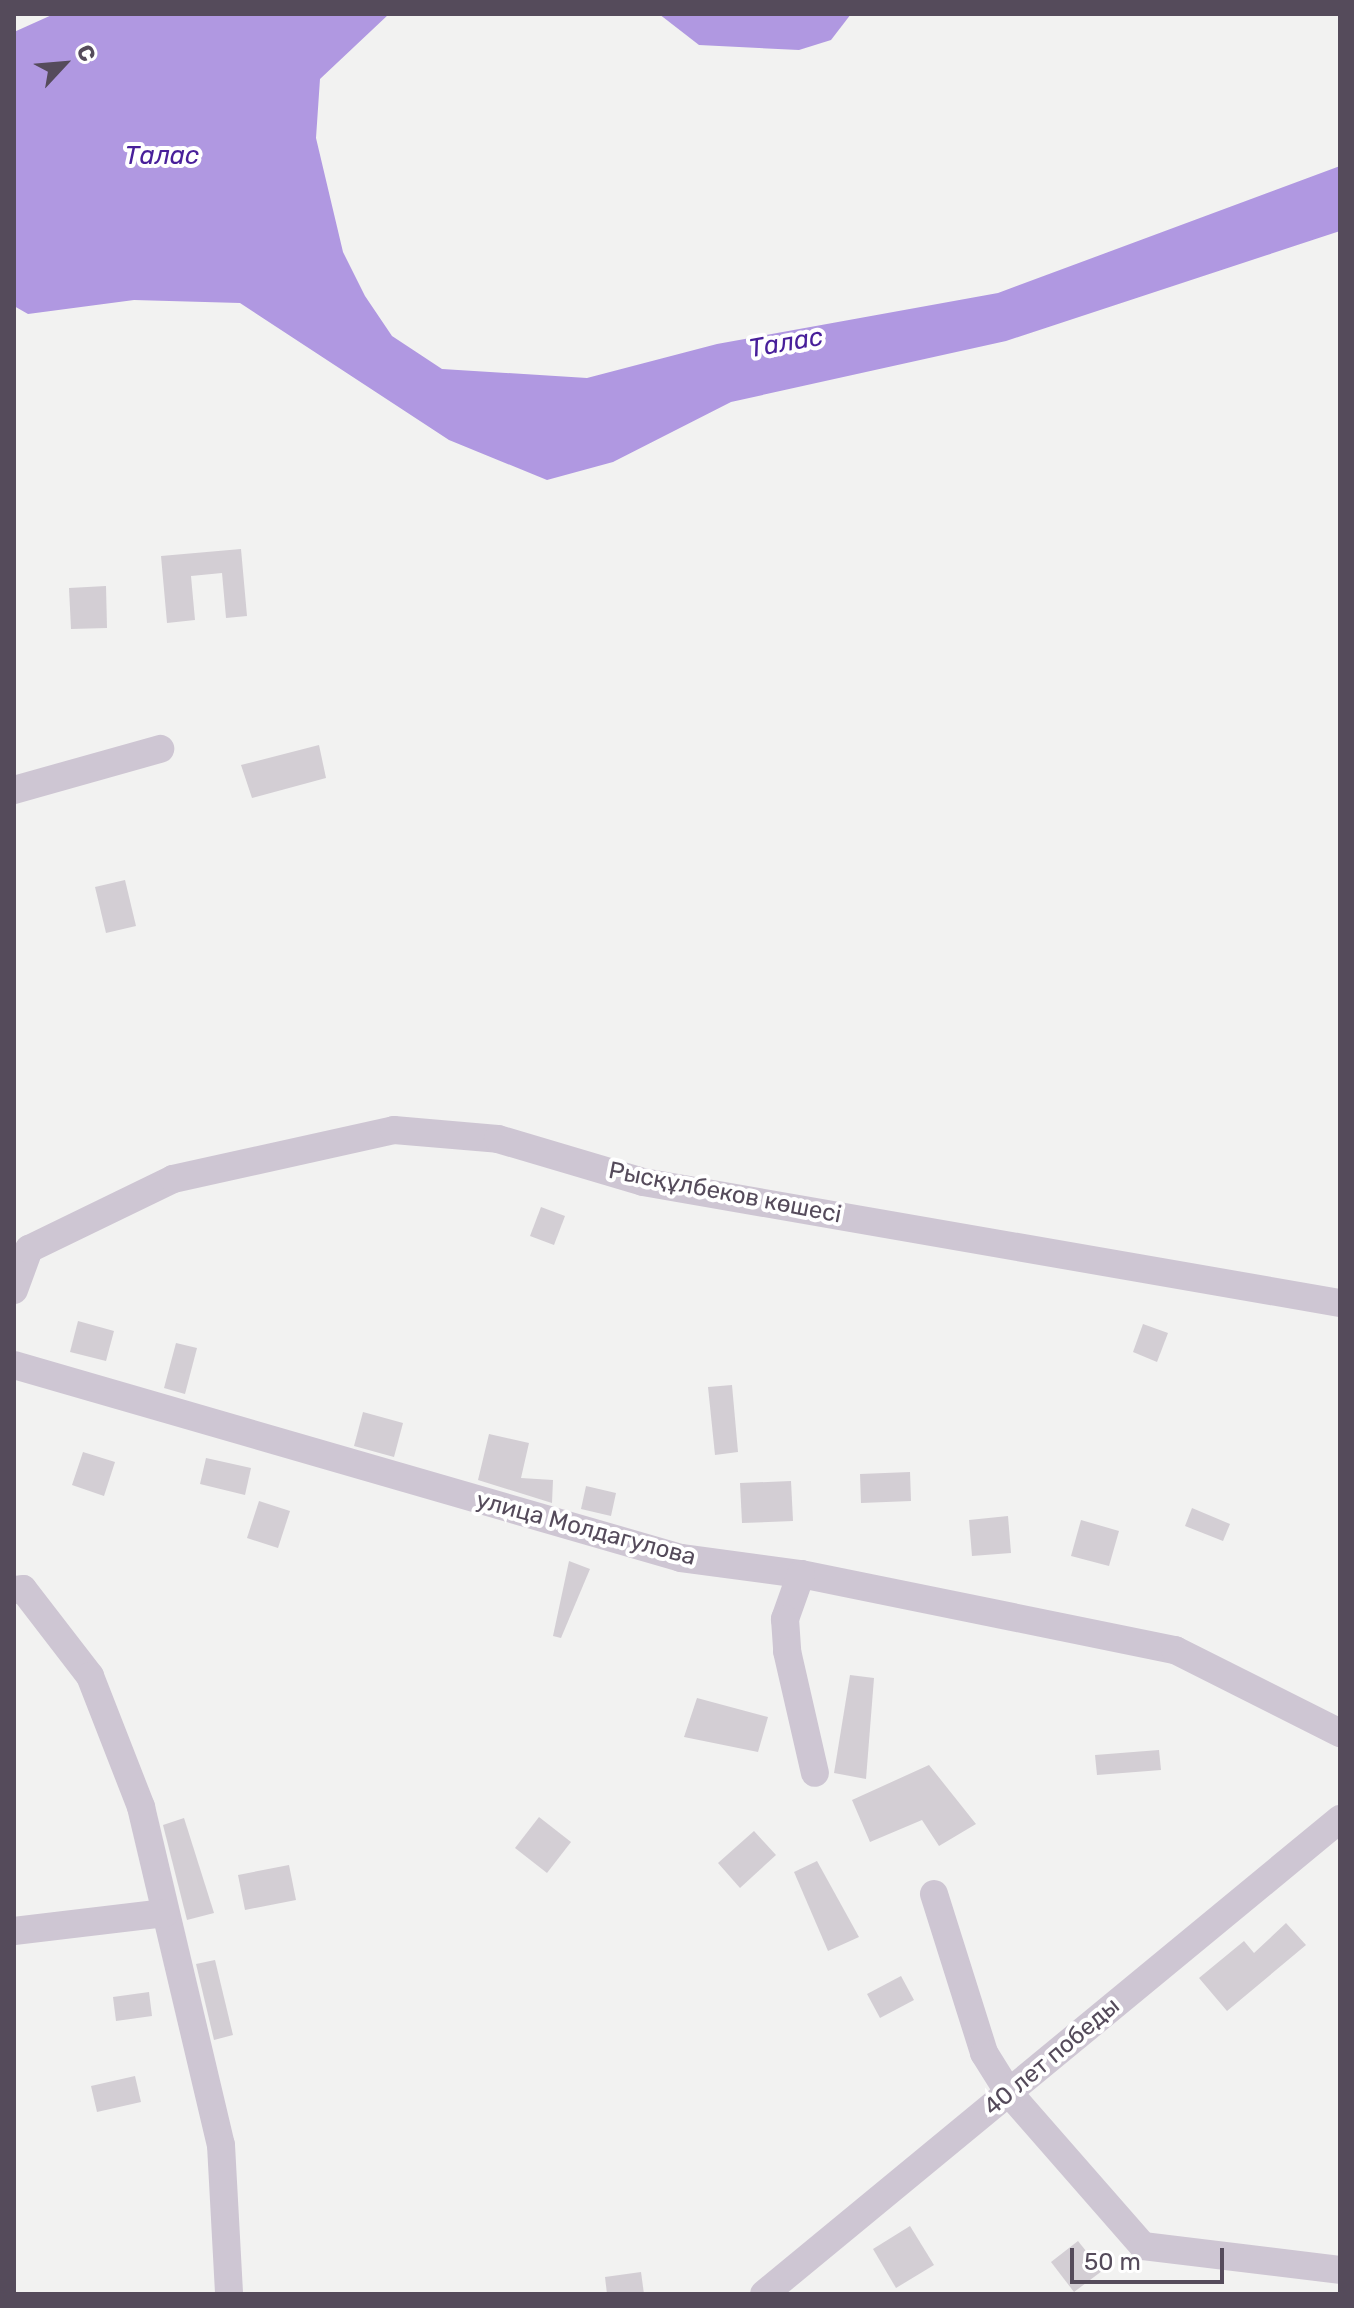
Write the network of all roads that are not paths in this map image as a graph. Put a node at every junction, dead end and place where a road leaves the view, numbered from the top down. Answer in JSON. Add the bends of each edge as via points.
{"nodes":[{"id":1,"x":160,"y":749,"type":"dead end"},
{"id":2,"x":14,"y":790,"type":"edge"},
{"id":3,"x":14,"y":1290,"type":"edge"},
{"id":4,"x":1340,"y":1303,"type":"edge"},
{"id":5,"x":14,"y":1365,"type":"edge"},
{"id":6,"x":801,"y":1574,"type":"junction"},
{"id":7,"x":19,"y":1590,"type":"edge"},
{"id":8,"x":1340,"y":1733,"type":"edge"},
{"id":9,"x":815,"y":1773,"type":"dead end"},
{"id":10,"x":1340,"y":1819,"type":"edge"},
{"id":11,"x":934,"y":1894,"type":"dead end"},
{"id":12,"x":165,"y":1913,"type":"junction"},
{"id":13,"x":14,"y":1931,"type":"edge"},
{"id":14,"x":1009,"y":2093,"type":"junction"},
{"id":15,"x":1340,"y":2270,"type":"edge"},
{"id":16,"x":229,"y":2294,"type":"edge"},
{"id":17,"x":764,"y":2294,"type":"edge"}],
"edges":[{"from":1,"to":2,"type":"street"},
{"from":3,"to":4,"type":"street","name":"Рысқұлбеков көшесі","via":[[29,1249],[173,1179],[394,1130],[498,1139],[643,1182]]},
{"from":5,"to":6,"type":"street","name":"улица Молдагулова","via":[[681,1558]]},
{"from":6,"to":8,"type":"street","name":"улица Молдагулова","via":[[1175,1650]]},
{"from":6,"to":9,"type":"street","via":[[785,1619]]},
{"from":7,"to":12,"type":"street","via":[[90,1676],[141,1807]]},
{"from":10,"to":14,"type":"street","name":"40 лет победы"},
{"from":11,"to":14,"type":"street","via":[[984,2053]]},
{"from":12,"to":13,"type":"street"},
{"from":12,"to":16,"type":"street","via":[[221,2145]]},
{"from":14,"to":15,"type":"street","via":[[1143,2246]]},
{"from":14,"to":17,"type":"street","name":"40 лет победы"}]}
